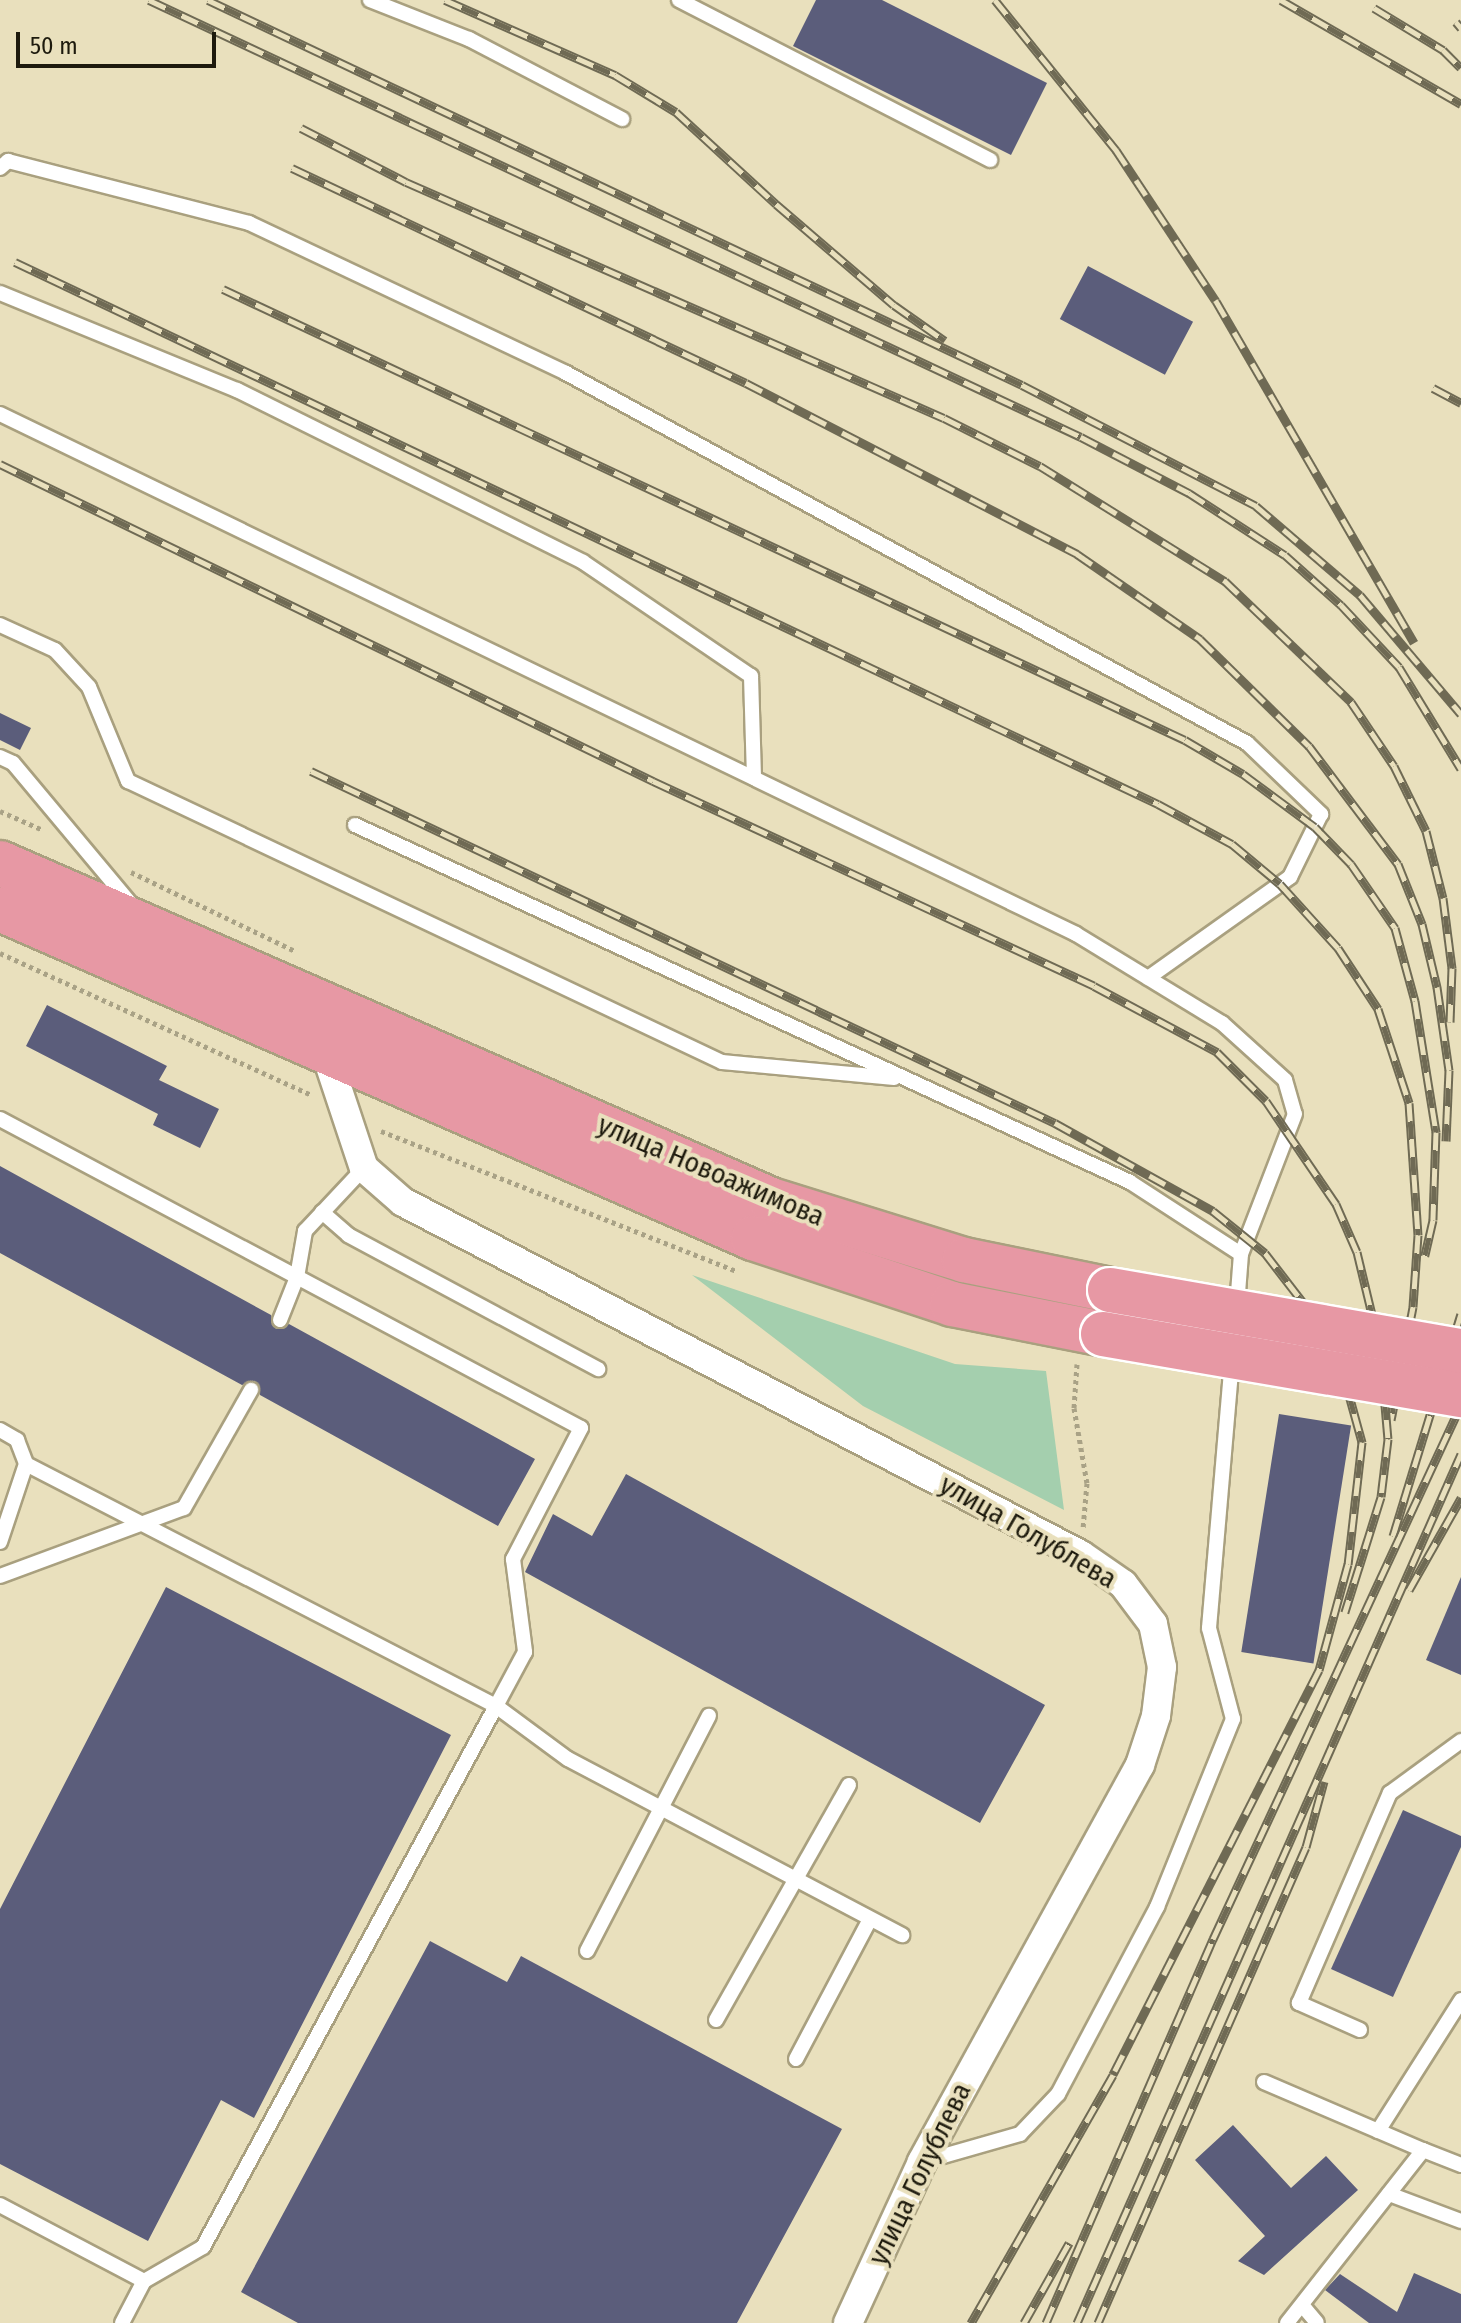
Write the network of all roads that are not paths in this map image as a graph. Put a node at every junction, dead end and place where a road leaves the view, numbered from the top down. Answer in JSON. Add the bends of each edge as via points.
{"nodes":[{"id":1,"x":370,"y":0,"type":"edge"},
{"id":2,"x":679,"y":0,"type":"edge"},
{"id":3,"x":622,"y":119,"type":"dead end"},
{"id":4,"x":990,"y":160,"type":"dead end"},
{"id":5,"x":0,"y":168,"type":"edge"},
{"id":6,"x":0,"y":293,"type":"edge"},
{"id":7,"x":0,"y":414,"type":"edge"},
{"id":8,"x":0,"y":625,"type":"edge"},
{"id":9,"x":0,"y":757,"type":"edge"},
{"id":10,"x":754,"y":778,"type":"junction"},
{"id":11,"x":355,"y":825,"type":"dead end"},
{"id":12,"x":0,"y":863,"type":"edge"},
{"id":13,"x":0,"y":909,"type":"edge"},
{"id":14,"x":155,"y":931,"type":"junction"},
{"id":15,"x":1148,"y":978,"type":"junction"},
{"id":16,"x":324,"y":1048,"type":"junction"},
{"id":17,"x":907,"y":1080,"type":"junction"},
{"id":18,"x":0,"y":1119,"type":"edge"},
{"id":19,"x":364,"y":1168,"type":"junction"},
{"id":20,"x":322,"y":1212,"type":"junction"},
{"id":21,"x":1241,"y":1254,"type":"junction"},
{"id":22,"x":297,"y":1277,"type":"junction"},
{"id":23,"x":280,"y":1320,"type":"dead end"},
{"id":24,"x":1461,"y":1351,"type":"edge"},
{"id":25,"x":598,"y":1369,"type":"dead end"},
{"id":26,"x":251,"y":1390,"type":"dead end"},
{"id":27,"x":1461,"y":1395,"type":"edge"},
{"id":28,"x":0,"y":1430,"type":"edge"},
{"id":29,"x":26,"y":1464,"type":"junction"},
{"id":30,"x":141,"y":1524,"type":"junction"},
{"id":31,"x":0,"y":1542,"type":"edge"},
{"id":32,"x":0,"y":1576,"type":"edge"},
{"id":33,"x":496,"y":1706,"type":"junction"},
{"id":34,"x":709,"y":1716,"type":"dead end"},
{"id":35,"x":1461,"y":1741,"type":"edge"},
{"id":36,"x":849,"y":1785,"type":"dead end"},
{"id":37,"x":662,"y":1809,"type":"junction"},
{"id":38,"x":798,"y":1881,"type":"junction"},
{"id":39,"x":870,"y":1919,"type":"junction"},
{"id":40,"x":902,"y":1935,"type":"dead end"},
{"id":41,"x":587,"y":1951,"type":"dead end"},
{"id":42,"x":1461,"y":2000,"type":"edge"},
{"id":43,"x":716,"y":2020,"type":"dead end"},
{"id":44,"x":1360,"y":2030,"type":"dead end"},
{"id":45,"x":796,"y":2059,"type":"dead end"},
{"id":46,"x":1264,"y":2082,"type":"dead end"},
{"id":47,"x":1378,"y":2131,"type":"junction"},
{"id":48,"x":1423,"y":2150,"type":"junction"},
{"id":49,"x":922,"y":2162,"type":"junction"},
{"id":50,"x":1461,"y":2165,"type":"edge"},
{"id":51,"x":1389,"y":2194,"type":"junction"},
{"id":52,"x":0,"y":2205,"type":"edge"},
{"id":53,"x":1461,"y":2221,"type":"edge"},
{"id":54,"x":144,"y":2281,"type":"junction"},
{"id":55,"x":1302,"y":2305,"type":"junction"},
{"id":56,"x":122,"y":2323,"type":"edge"},
{"id":57,"x":848,"y":2323,"type":"edge"},
{"id":58,"x":1287,"y":2323,"type":"edge"},
{"id":59,"x":1317,"y":2323,"type":"edge"}],
"edges":[{"from":1,"to":3,"type":"lane","via":[[469,39]]},
{"from":2,"to":4,"type":"lane"},
{"from":5,"to":15,"type":"lane","via":[[8,161],[249,223],[566,373],[1247,743],[1321,814],[1290,877]]},
{"from":6,"to":10,"type":"lane","via":[[237,390],[583,562],[751,676]]},
{"from":7,"to":10,"type":"lane"},
{"from":8,"to":17,"type":"lane","via":[[55,650],[89,687],[128,781],[722,1062]]},
{"from":9,"to":14,"type":"lane","via":[[13,763]]},
{"from":10,"to":15,"type":"lane","via":[[1076,934]]},
{"from":11,"to":17,"type":"lane"},
{"from":12,"to":14,"type":"main road","name":"улица Новоажимова"},
{"from":13,"to":16,"type":"main road","name":"улица Новоажимова"},
{"from":14,"to":24,"type":"main road","name":"улица Новоажимова","bridge":true,"via":[[771,1200],[964,1260]]},
{"from":15,"to":21,"type":"lane","via":[[1222,1023],[1285,1080],[1295,1114]]},
{"from":16,"to":19,"type":"street"},
{"from":16,"to":27,"type":"main road","name":"улица Новоажимова","bridge":true,"via":[[823,1264],[1090,1347]]},
{"from":17,"to":21,"type":"lane","via":[[1130,1182]]},
{"from":18,"to":22,"type":"lane"},
{"from":19,"to":20,"type":"lane"},
{"from":19,"to":49,"type":"street","name":"улица Голублева","via":[[403,1202],[1081,1555],[1123,1584],[1153,1624],[1162,1667],[1156,1716],[1140,1765]]},
{"from":20,"to":22,"type":"lane","via":[[305,1231]]},
{"from":20,"to":25,"type":"lane","via":[[348,1235]]},
{"from":21,"to":49,"type":"lane","via":[[1209,1628],[1233,1719],[1157,1907],[1058,2094],[1020,2134]]},
{"from":22,"to":23,"type":"lane"},
{"from":22,"to":33,"type":"lane","via":[[581,1428],[513,1559],[525,1652]]},
{"from":26,"to":30,"type":"lane","via":[[184,1508]]},
{"from":28,"to":29,"type":"lane","via":[[17,1440]]},
{"from":29,"to":30,"type":"lane"},
{"from":29,"to":31,"type":"lane"},
{"from":30,"to":32,"type":"lane"},
{"from":30,"to":33,"type":"lane"},
{"from":33,"to":37,"type":"lane","via":[[568,1759]]},
{"from":33,"to":54,"type":"lane","via":[[203,2247]]},
{"from":34,"to":37,"type":"lane"},
{"from":35,"to":44,"type":"lane","via":[[1390,1793],[1299,2003]]},
{"from":36,"to":38,"type":"lane"},
{"from":37,"to":38,"type":"lane"},
{"from":37,"to":41,"type":"lane"},
{"from":38,"to":39,"type":"lane"},
{"from":38,"to":43,"type":"lane"},
{"from":39,"to":40,"type":"lane"},
{"from":39,"to":45,"type":"lane"},
{"from":42,"to":47,"type":"lane"},
{"from":46,"to":47,"type":"lane"},
{"from":47,"to":48,"type":"lane"},
{"from":48,"to":50,"type":"lane"},
{"from":48,"to":51,"type":"lane"},
{"from":49,"to":57,"type":"street","name":"улица Голублева"},
{"from":51,"to":53,"type":"lane"},
{"from":51,"to":55,"type":"lane"},
{"from":52,"to":54,"type":"lane"},
{"from":54,"to":56,"type":"lane"},
{"from":55,"to":58,"type":"lane"},
{"from":55,"to":59,"type":"lane"}]}
